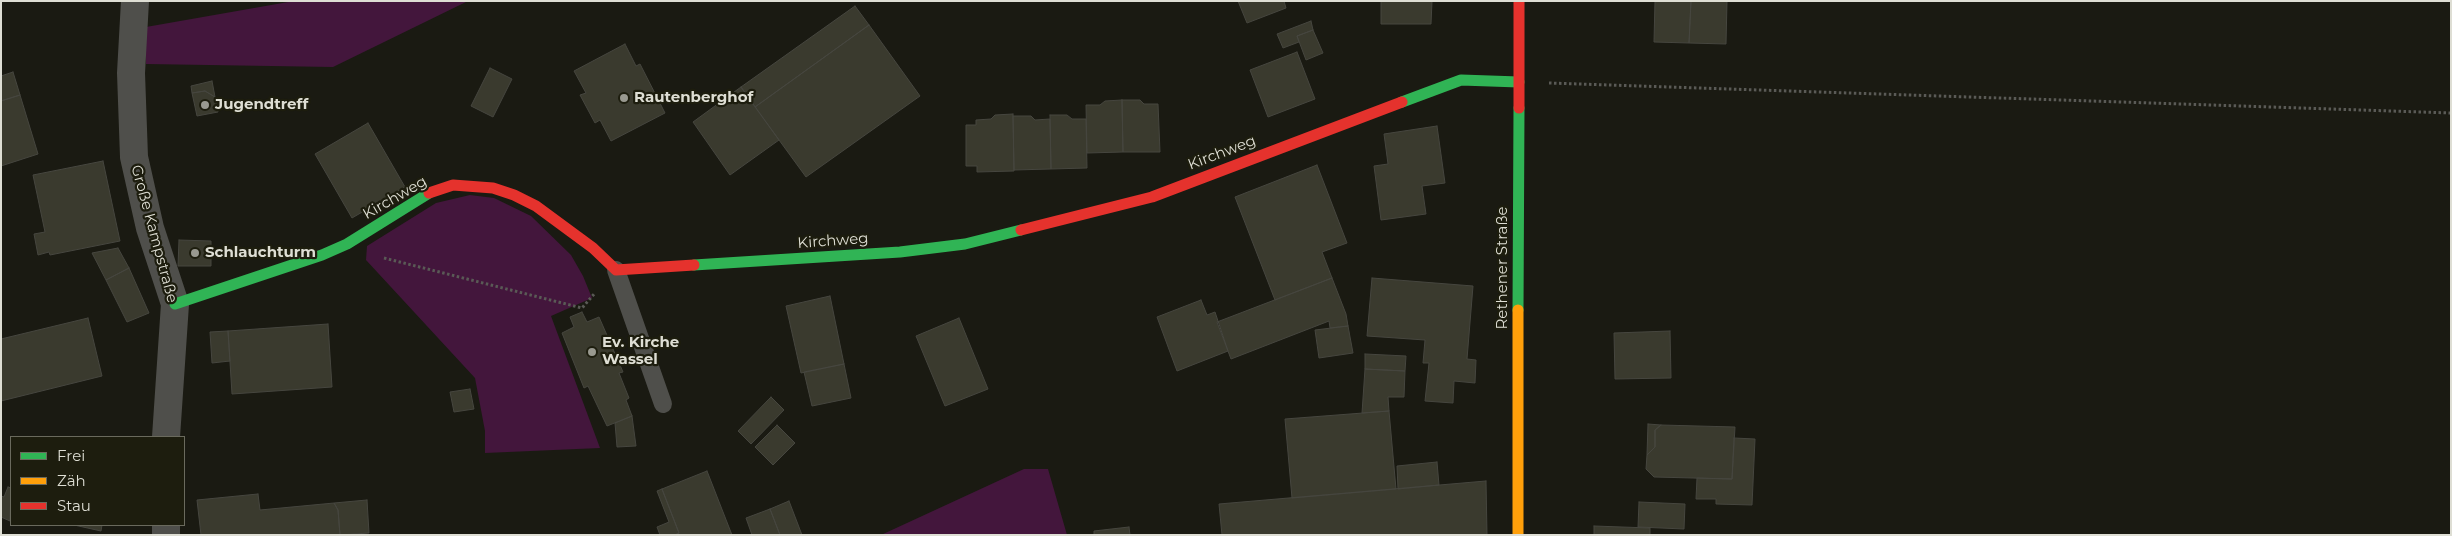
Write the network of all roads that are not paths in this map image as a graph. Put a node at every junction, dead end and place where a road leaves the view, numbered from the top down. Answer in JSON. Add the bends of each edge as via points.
{"nodes":[{"id":1,"x":135,"y":1,"type":"edge"},
{"id":2,"x":1519,"y":1,"type":"edge"},
{"id":3,"x":1519,"y":82,"type":"junction"},
{"id":4,"x":616,"y":270,"type":"junction"},
{"id":5,"x":175,"y":304,"type":"junction"},
{"id":6,"x":663,"y":404,"type":"dead end"},
{"id":7,"x":166,"y":436,"type":"edge"},
{"id":8,"x":1518,"y":535,"type":"edge"}],
"edges":[{"from":1,"to":5,"type":"street","name":"Große Kampstraße","via":[[131,73],[134,158],[150,228]]},
{"from":2,"to":3,"type":"street","name":"Rethener Straße"},
{"from":3,"to":4,"type":"street","name":"Kirchweg","via":[[1461,80],[1152,197],[965,244],[900,252]]},
{"from":3,"to":8,"type":"street","name":"Rethener Straße"},
{"from":4,"to":5,"type":"street","name":"Kirchweg","via":[[593,248],[536,206],[493,188],[453,185],[428,193],[347,244],[322,255]]},
{"from":4,"to":6,"type":"lane"},
{"from":5,"to":7,"type":"street","name":"Große Kampstraße"}]}
